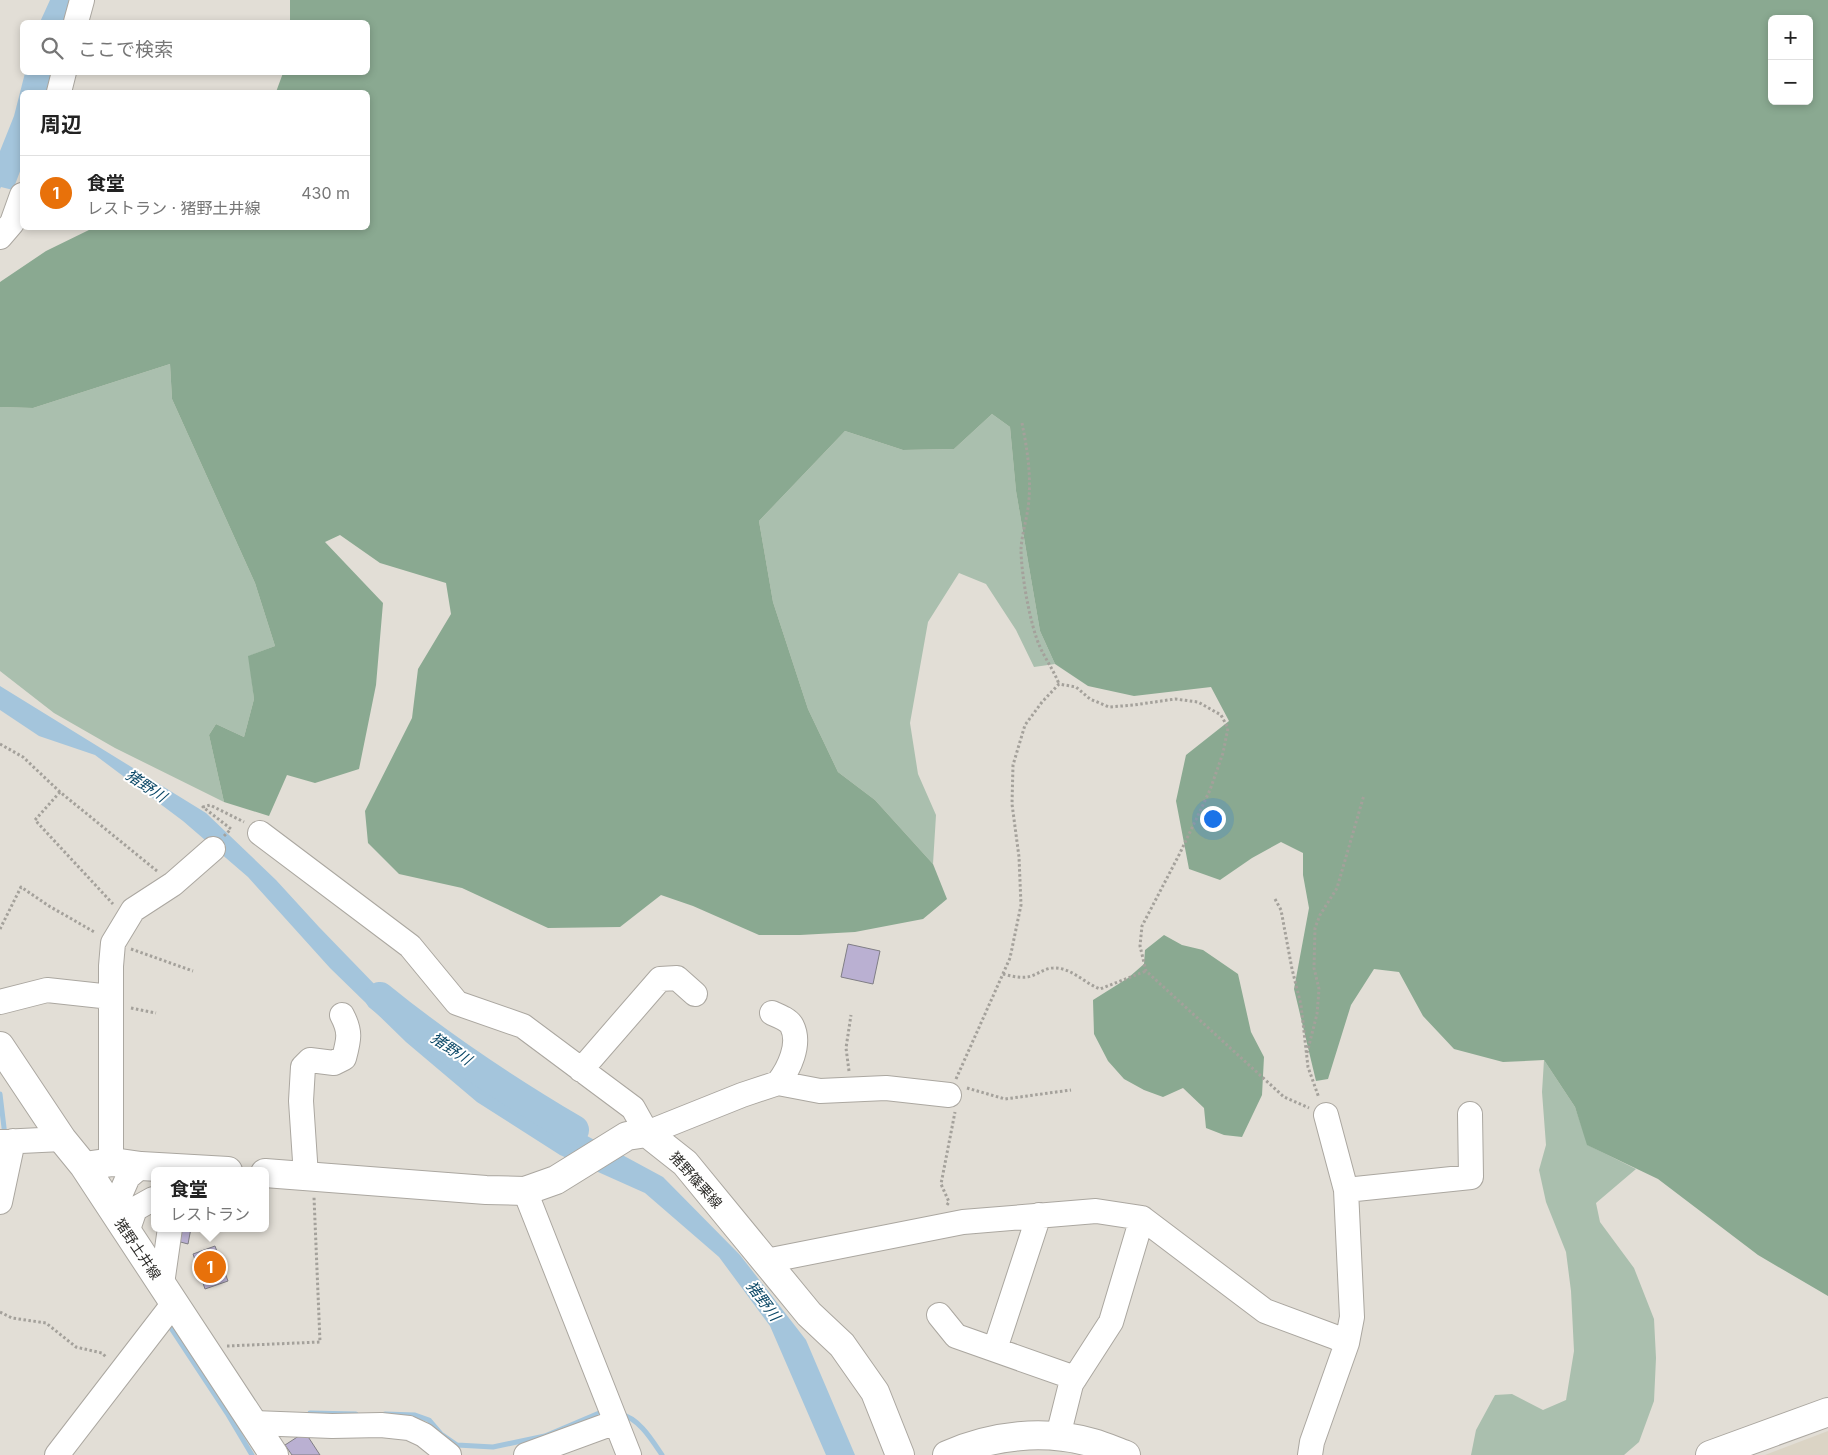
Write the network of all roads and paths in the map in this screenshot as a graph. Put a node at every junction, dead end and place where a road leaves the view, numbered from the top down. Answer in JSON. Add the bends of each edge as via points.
{"nodes":[{"id":1,"x":82,"y":0,"type":"edge"},
{"id":2,"x":77,"y":20,"type":"edge"},
{"id":3,"x":63,"y":75,"type":"edge"},
{"id":4,"x":60,"y":90,"type":"edge"},
{"id":5,"x":20,"y":200,"type":"edge"},
{"id":6,"x":0,"y":237,"type":"edge"},
{"id":7,"x":1022,"y":423,"type":"dead end"},
{"id":8,"x":1060,"y":684,"type":"junction"},
{"id":9,"x":0,"y":744,"type":"edge"},
{"id":10,"x":60,"y":792,"type":"junction"},
{"id":11,"x":1364,"y":795,"type":"dead end"},
{"id":12,"x":231,"y":828,"type":"dead end"},
{"id":13,"x":260,"y":833,"type":"joint"},
{"id":14,"x":212,"y":849,"type":"dead end"},
{"id":15,"x":173,"y":884,"type":"junction"},
{"id":16,"x":1275,"y":899,"type":"dead end"},
{"id":17,"x":127,"y":920,"type":"junction"},
{"id":18,"x":0,"y":929,"type":"edge"},
{"id":19,"x":113,"y":943,"type":"junction"},
{"id":20,"x":193,"y":971,"type":"dead end"},
{"id":21,"x":1146,"y":971,"type":"junction"},
{"id":22,"x":1003,"y":974,"type":"junction"},
{"id":23,"x":695,"y":994,"type":"dead end"},
{"id":24,"x":111,"y":1001,"type":"junction"},
{"id":25,"x":0,"y":1002,"type":"edge"},
{"id":26,"x":156,"y":1013,"type":"dead end"},
{"id":27,"x":772,"y":1013,"type":"dead end"},
{"id":28,"x":342,"y":1015,"type":"dead end"},
{"id":29,"x":851,"y":1015,"type":"dead end"},
{"id":30,"x":0,"y":1046,"type":"edge"},
{"id":31,"x":1307,"y":1053,"type":"junction"},
{"id":32,"x":581,"y":1070,"type":"junction"},
{"id":33,"x":778,"y":1083,"type":"junction"},
{"id":34,"x":851,"y":1089,"type":"junction"},
{"id":35,"x":1071,"y":1090,"type":"dead end"},
{"id":36,"x":949,"y":1095,"type":"junction"},
{"id":37,"x":1470,"y":1114,"type":"dead end"},
{"id":38,"x":1326,"y":1115,"type":"junction"},
{"id":39,"x":637,"y":1135,"type":"junction"},
{"id":40,"x":62,"y":1139,"type":"junction"},
{"id":41,"x":7,"y":1141,"type":"edge"},
{"id":42,"x":113,"y":1162,"type":"junction"},
{"id":43,"x":84,"y":1166,"type":"junction"},
{"id":44,"x":141,"y":1166,"type":"junction"},
{"id":45,"x":158,"y":1167,"type":"edge"},
{"id":46,"x":269,"y":1173,"type":"edge"},
{"id":47,"x":310,"y":1176,"type":"junction"},
{"id":48,"x":1346,"y":1190,"type":"junction"},
{"id":49,"x":525,"y":1191,"type":"junction"},
{"id":50,"x":151,"y":1200,"type":"edge"},
{"id":51,"x":0,"y":1202,"type":"edge"},
{"id":52,"x":1039,"y":1215,"type":"junction"},
{"id":53,"x":1142,"y":1218,"type":"junction"},
{"id":54,"x":120,"y":1221,"type":"junction"},
{"id":55,"x":934,"y":1227,"type":"junction"},
{"id":56,"x":170,"y":1232,"type":"edge"},
{"id":57,"x":766,"y":1261,"type":"junction"},
{"id":58,"x":168,"y":1294,"type":"junction"},
{"id":59,"x":0,"y":1312,"type":"edge"},
{"id":60,"x":939,"y":1315,"type":"dead end"},
{"id":61,"x":1347,"y":1343,"type":"junction"},
{"id":62,"x":204,"y":1347,"type":"junction"},
{"id":63,"x":994,"y":1349,"type":"junction"},
{"id":64,"x":120,"y":1372,"type":"junction"},
{"id":65,"x":1075,"y":1378,"type":"junction"},
{"id":66,"x":1828,"y":1412,"type":"edge"},
{"id":67,"x":616,"y":1422,"type":"junction"},
{"id":68,"x":254,"y":1423,"type":"junction"},
{"id":69,"x":1058,"y":1436,"type":"junction"},
{"id":70,"x":57,"y":1455,"type":"edge"},
{"id":71,"x":274,"y":1455,"type":"edge"},
{"id":72,"x":449,"y":1455,"type":"edge"},
{"id":73,"x":526,"y":1455,"type":"edge"},
{"id":74,"x":629,"y":1455,"type":"edge"},
{"id":75,"x":900,"y":1455,"type":"edge"},
{"id":76,"x":947,"y":1455,"type":"edge"},
{"id":77,"x":1126,"y":1455,"type":"edge"},
{"id":78,"x":1310,"y":1455,"type":"edge"},
{"id":79,"x":1710,"y":1455,"type":"edge"}],
"edges":[{"from":1,"to":2,"type":"street"},
{"from":3,"to":4,"type":"street"},
{"from":5,"to":6,"type":"street","via":[[12,222]]},
{"from":7,"to":8,"type":"path","via":[[1030,476],[1030,500],[1021,548],[1023,574],[1040,647]]},
{"from":8,"to":21,"type":"path","via":[[1076,687],[1090,699],[1109,706],[1175,699],[1198,702],[1222,715],[1228,728],[1210,790],[1142,926],[1140,946]]},
{"from":8,"to":22,"type":"path","via":[[1025,725],[1013,765],[1012,804],[1021,905],[1010,958]]},
{"from":9,"to":10,"type":"path","via":[[23,757]]},
{"from":10,"to":15,"type":"path"},
{"from":10,"to":17,"type":"path","via":[[35,820]]},
{"from":11,"to":31,"type":"path","via":[[1338,888],[1315,928],[1314,968],[1319,990],[1317,1014]]},
{"from":12,"to":13,"type":"path","via":[[202,807],[210,805]]},
{"from":13,"to":32,"type":"street","via":[[410,946],[456,1003],[523,1026]]},
{"from":14,"to":15,"type":"street"},
{"from":15,"to":17,"type":"street","via":[[132,910]]},
{"from":16,"to":31,"type":"path","via":[[1281,910],[1301,1005]]},
{"from":17,"to":19,"type":"street"},
{"from":18,"to":19,"type":"path","via":[[21,887]]},
{"from":19,"to":20,"type":"path"},
{"from":19,"to":24,"type":"street"},
{"from":21,"to":22,"type":"path","via":[[1100,989],[1071,971],[1053,968],[1028,977]]},
{"from":21,"to":38,"type":"path","via":[[1284,1097]]},
{"from":22,"to":36,"type":"path"},
{"from":23,"to":32,"type":"street","via":[[677,978],[660,979]]},
{"from":24,"to":25,"type":"street","via":[[47,990]]},
{"from":24,"to":26,"type":"path"},
{"from":24,"to":42,"type":"street"},
{"from":27,"to":33,"type":"street","via":[[792,1026],[795,1041],[786,1073]]},
{"from":28,"to":47,"type":"street","via":[[349,1034],[344,1058],[334,1063],[310,1060],[303,1067],[301,1101]]},
{"from":29,"to":34,"type":"path","via":[[846,1048]]},
{"from":30,"to":40,"type":"main road","name":"猪野土井線"},
{"from":31,"to":38,"type":"path","via":[[1308,1067]]},
{"from":32,"to":39,"type":"street","via":[[633,1108]]},
{"from":33,"to":34,"type":"street","via":[[820,1091]]},
{"from":33,"to":39,"type":"street"},
{"from":34,"to":36,"type":"street","via":[[886,1088]]},
{"from":35,"to":36,"type":"path","via":[[1005,1099],[963,1087]]},
{"from":36,"to":55,"type":"path","via":[[956,1111],[941,1184],[949,1202]]},
{"from":37,"to":48,"type":"street","via":[[1472,1178]]},
{"from":38,"to":48,"type":"street"},
{"from":39,"to":49,"type":"main road","via":[[556,1180]]},
{"from":39,"to":57,"type":"main road","name":"猪野篠栗線","via":[[685,1163]]},
{"from":40,"to":41,"type":"street"},
{"from":40,"to":43,"type":"main road","name":"猪野土井線"},
{"from":41,"to":51,"type":"street"},
{"from":42,"to":43,"type":"main road"},
{"from":42,"to":44,"type":"main road"},
{"from":43,"to":54,"type":"main road","name":"猪野土井線"},
{"from":44,"to":45,"type":"main road"},
{"from":44,"to":54,"type":"street","via":[[128,1177],[120,1192]]},
{"from":46,"to":47,"type":"main road"},
{"from":47,"to":49,"type":"main road"},
{"from":47,"to":62,"type":"path","via":[[320,1342]]},
{"from":48,"to":61,"type":"street","via":[[1352,1317]]},
{"from":49,"to":67,"type":"street"},
{"from":50,"to":54,"type":"street"},
{"from":52,"to":53,"type":"street","via":[[1096,1211]]},
{"from":52,"to":55,"type":"street"},
{"from":52,"to":63,"type":"street"},
{"from":53,"to":61,"type":"street","via":[[1265,1311]]},
{"from":53,"to":65,"type":"street","via":[[1111,1322]]},
{"from":54,"to":58,"type":"main road","name":"猪野土井線"},
{"from":55,"to":57,"type":"street"},
{"from":56,"to":58,"type":"street"},
{"from":57,"to":75,"type":"main road","name":"猪野篠栗線","via":[[809,1314],[842,1345],[875,1392]]},
{"from":58,"to":62,"type":"main road","name":"猪野土井線"},
{"from":58,"to":64,"type":"street"},
{"from":59,"to":64,"type":"path","via":[[12,1318],[46,1323],[76,1347],[102,1353]]},
{"from":60,"to":63,"type":"street","via":[[956,1336]]},
{"from":61,"to":78,"type":"street"},
{"from":62,"to":68,"type":"main road","name":"猪野土井線"},
{"from":63,"to":65,"type":"street"},
{"from":64,"to":70,"type":"street"},
{"from":65,"to":69,"type":"street"},
{"from":66,"to":79,"type":"main road"},
{"from":67,"to":73,"type":"street"},
{"from":67,"to":74,"type":"street"},
{"from":68,"to":71,"type":"main road","name":"猪野土井線"},
{"from":68,"to":72,"type":"street","via":[[409,1428],[424,1435]]},
{"from":69,"to":76,"type":"main road","via":[[1006,1437]]},
{"from":69,"to":77,"type":"main road","via":[[1094,1443]]}]}
